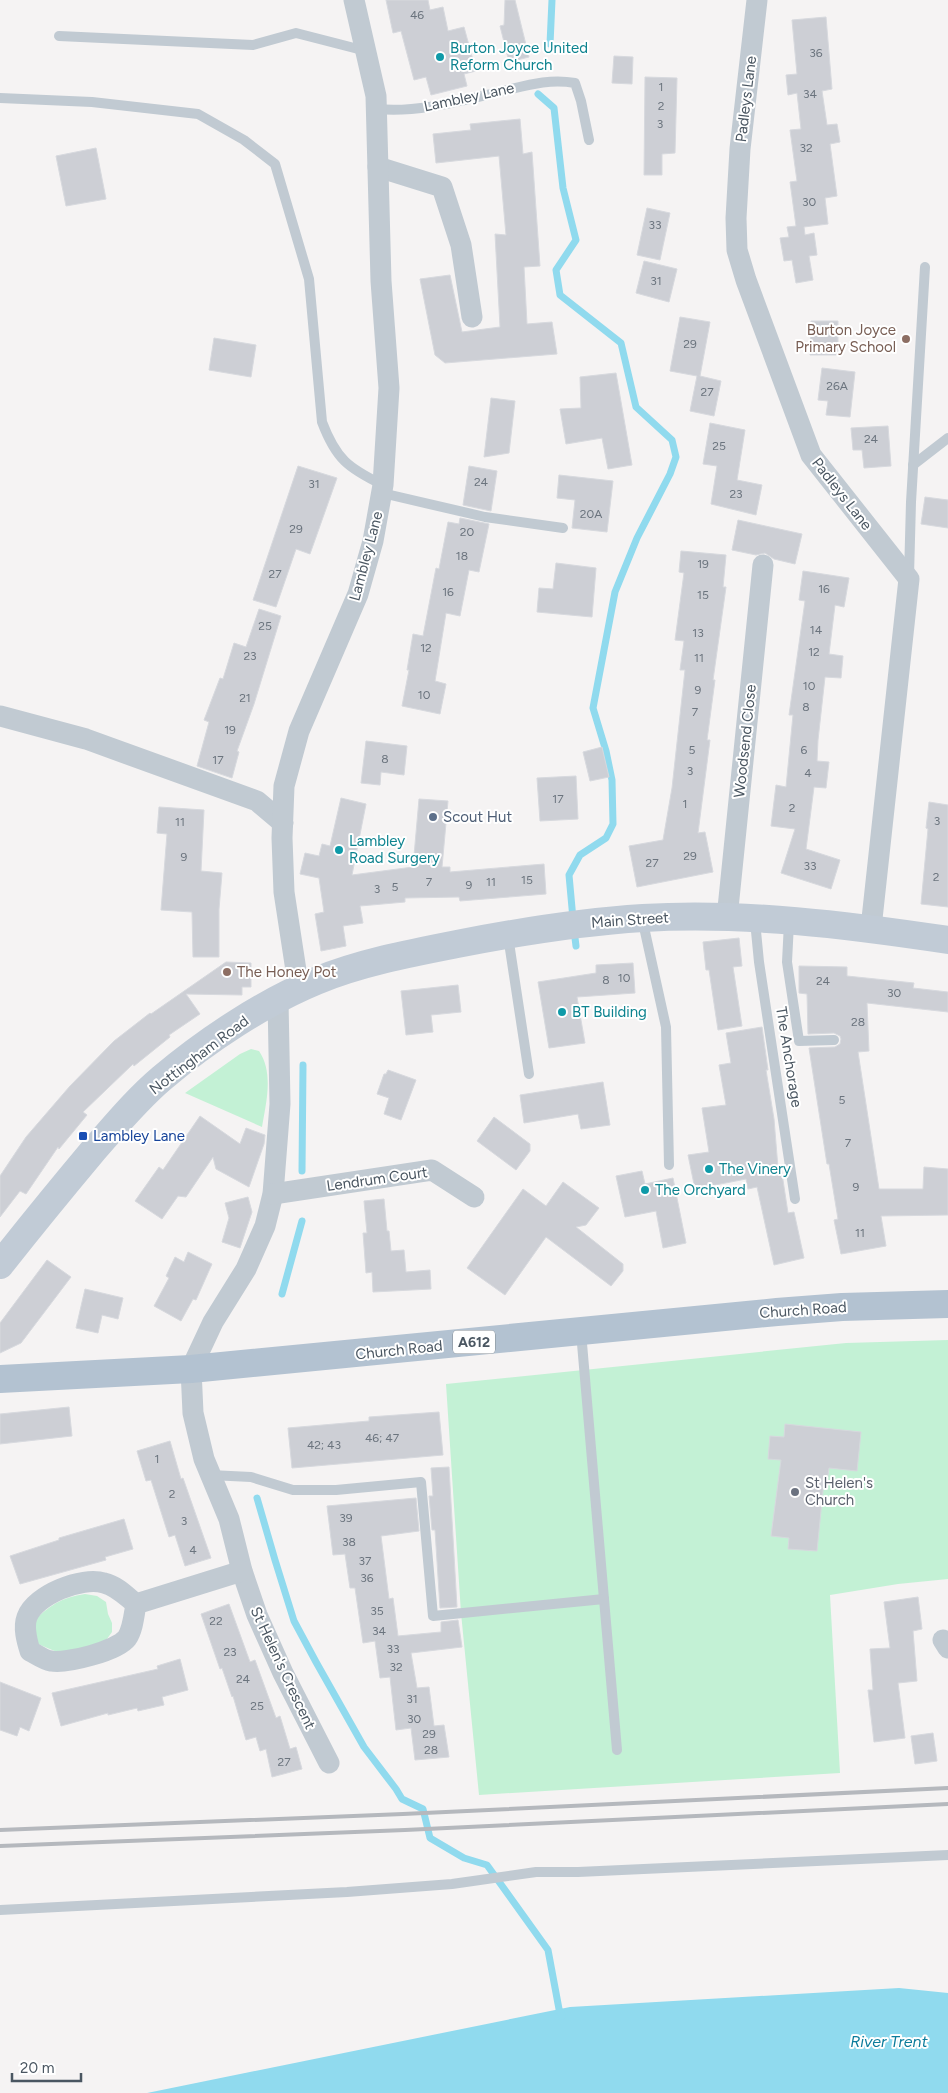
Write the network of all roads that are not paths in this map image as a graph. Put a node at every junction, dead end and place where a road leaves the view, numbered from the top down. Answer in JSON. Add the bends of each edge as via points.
{"nodes":[{"id":1,"x":354,"y":0,"type":"edge"},
{"id":2,"x":758,"y":0,"type":"edge"},
{"id":3,"x":59,"y":36,"type":"dead end"},
{"id":4,"x":366,"y":51,"type":"junction"},
{"id":5,"x":0,"y":98,"type":"edge"},
{"id":6,"x":377,"y":110,"type":"junction"},
{"id":7,"x":589,"y":140,"type":"dead end"},
{"id":8,"x":378,"y":167,"type":"junction"},
{"id":9,"x":925,"y":268,"type":"dead end"},
{"id":10,"x":472,"y":317,"type":"dead end"},
{"id":11,"x":948,"y":438,"type":"edge"},
{"id":12,"x":913,"y":465,"type":"junction"},
{"id":13,"x":383,"y":489,"type":"junction"},
{"id":14,"x":563,"y":528,"type":"dead end"},
{"id":15,"x":763,"y":565,"type":"dead end"},
{"id":16,"x":909,"y":579,"type":"junction"},
{"id":17,"x":0,"y":716,"type":"edge"},
{"id":18,"x":282,"y":822,"type":"junction"},
{"id":19,"x":642,"y":918,"type":"junction"},
{"id":20,"x":727,"y":918,"type":"junction"},
{"id":21,"x":755,"y":919,"type":"junction"},
{"id":22,"x":789,"y":921,"type":"junction"},
{"id":23,"x":871,"y":928,"type":"junction"},
{"id":24,"x":508,"y":934,"type":"junction"},
{"id":25,"x":948,"y":940,"type":"edge"},
{"id":26,"x":298,"y":990,"type":"junction"},
{"id":27,"x":834,"y":1040,"type":"dead end"},
{"id":28,"x":529,"y":1074,"type":"dead end"},
{"id":29,"x":669,"y":1165,"type":"dead end"},
{"id":30,"x":273,"y":1194,"type":"junction"},
{"id":31,"x":474,"y":1197,"type":"dead end"},
{"id":32,"x":795,"y":1199,"type":"dead end"},
{"id":33,"x":0,"y":1265,"type":"edge"},
{"id":34,"x":948,"y":1304,"type":"edge"},
{"id":35,"x":581,"y":1331,"type":"junction"},
{"id":36,"x":191,"y":1369,"type":"junction"},
{"id":37,"x":0,"y":1379,"type":"edge"},
{"id":38,"x":210,"y":1475,"type":"junction"},
{"id":39,"x":242,"y":1571,"type":"junction"},
{"id":40,"x":604,"y":1599,"type":"junction"},
{"id":41,"x":136,"y":1604,"type":"junction"},
{"id":42,"x":617,"y":1750,"type":"dead end"},
{"id":43,"x":329,"y":1763,"type":"dead end"},
{"id":44,"x":948,"y":1855,"type":"edge"},
{"id":45,"x":0,"y":1910,"type":"edge"}],
"edges":[{"from":1,"to":4,"type":"street","name":"Lambley Lane"},
{"from":2,"to":16,"type":"street","name":"Padleys Lane","via":[[740,149],[737,250],[811,455]]},
{"from":3,"to":4,"type":"lane","via":[[253,45],[296,33]]},
{"from":4,"to":6,"type":"street","name":"Lambley Lane"},
{"from":5,"to":13,"type":"lane","via":[[92,102],[198,114],[244,140],[275,164],[309,279],[322,422],[342,460]]},
{"from":6,"to":7,"type":"lane","name":"Lambley Lane","via":[[422,108],[531,84],[562,81],[575,83]]},
{"from":6,"to":8,"type":"street","name":"Lambley Lane"},
{"from":8,"to":10,"type":"street","via":[[442,187],[461,245]]},
{"from":8,"to":13,"type":"street","name":"Lambley Lane","via":[[381,281],[389,388]]},
{"from":9,"to":12,"type":"lane"},
{"from":11,"to":12,"type":"lane"},
{"from":12,"to":16,"type":"lane"},
{"from":13,"to":14,"type":"lane","via":[[485,517]]},
{"from":13,"to":18,"type":"street","name":"Lambley Lane","via":[[374,542],[358,594],[298,731],[284,786]]},
{"from":15,"to":20,"type":"street","name":"Woodsend Close"},
{"from":16,"to":23,"type":"street"},
{"from":17,"to":18,"type":"street","via":[[86,739],[257,801]]},
{"from":18,"to":26,"type":"street","name":"Lambley Lane","via":[[284,892]]},
{"from":19,"to":20,"type":"street","name":"Main Street"},
{"from":19,"to":24,"type":"street","name":"Main Street"},
{"from":19,"to":29,"type":"lane","via":[[666,1027]]},
{"from":20,"to":21,"type":"street","name":"Main Street"},
{"from":21,"to":22,"type":"street","name":"Main Street"},
{"from":21,"to":32,"type":"lane","name":"The Anchorage"},
{"from":22,"to":23,"type":"street","name":"Main Street"},
{"from":22,"to":27,"type":"lane","via":[[787,962],[800,1041]]},
{"from":23,"to":25,"type":"street","name":"Main Street"},
{"from":24,"to":26,"type":"street","name":"Main Street","via":[[409,954]]},
{"from":24,"to":28,"type":"lane"},
{"from":26,"to":30,"type":"street","name":"Lambley Lane","via":[[280,1104]]},
{"from":26,"to":33,"type":"street","name":"Nottingham Road","via":[[246,1017],[162,1079],[117,1123]]},
{"from":30,"to":31,"type":"street","name":"Lendrum Court","via":[[432,1170]]},
{"from":30,"to":36,"type":"street","name":"Lambley Lane","via":[[265,1226],[246,1269],[213,1322]]},
{"from":34,"to":35,"type":"main road","name":"Church Road","number":"A612","via":[[786,1311]]},
{"from":35,"to":36,"type":"main road","name":"Church Road","number":"A612"},
{"from":35,"to":40,"type":"lane"},
{"from":36,"to":37,"type":"main road","name":"Church Road","number":"A612"},
{"from":36,"to":38,"type":"street","name":"St Helen's Crescent","via":[[193,1412]]},
{"from":38,"to":39,"type":"street","name":"St Helen's Crescent","via":[[229,1520]]},
{"from":38,"to":40,"type":"lane","via":[[251,1477],[293,1490],[336,1490],[421,1482],[433,1616]]},
{"from":39,"to":41,"type":"street"},
{"from":39,"to":43,"type":"street","name":"St Helen's Crescent","via":[[257,1615]]},
{"from":40,"to":42,"type":"lane"},
{"from":41,"to":41,"type":"street","via":[[126,1639],[102,1653],[75,1660],[51,1661],[30,1651],[25,1634],[26,1618],[34,1605],[50,1594],[82,1582],[103,1582]]},
{"from":44,"to":45,"type":"lane","via":[[515,1874],[452,1884],[347,1892]]}]}
